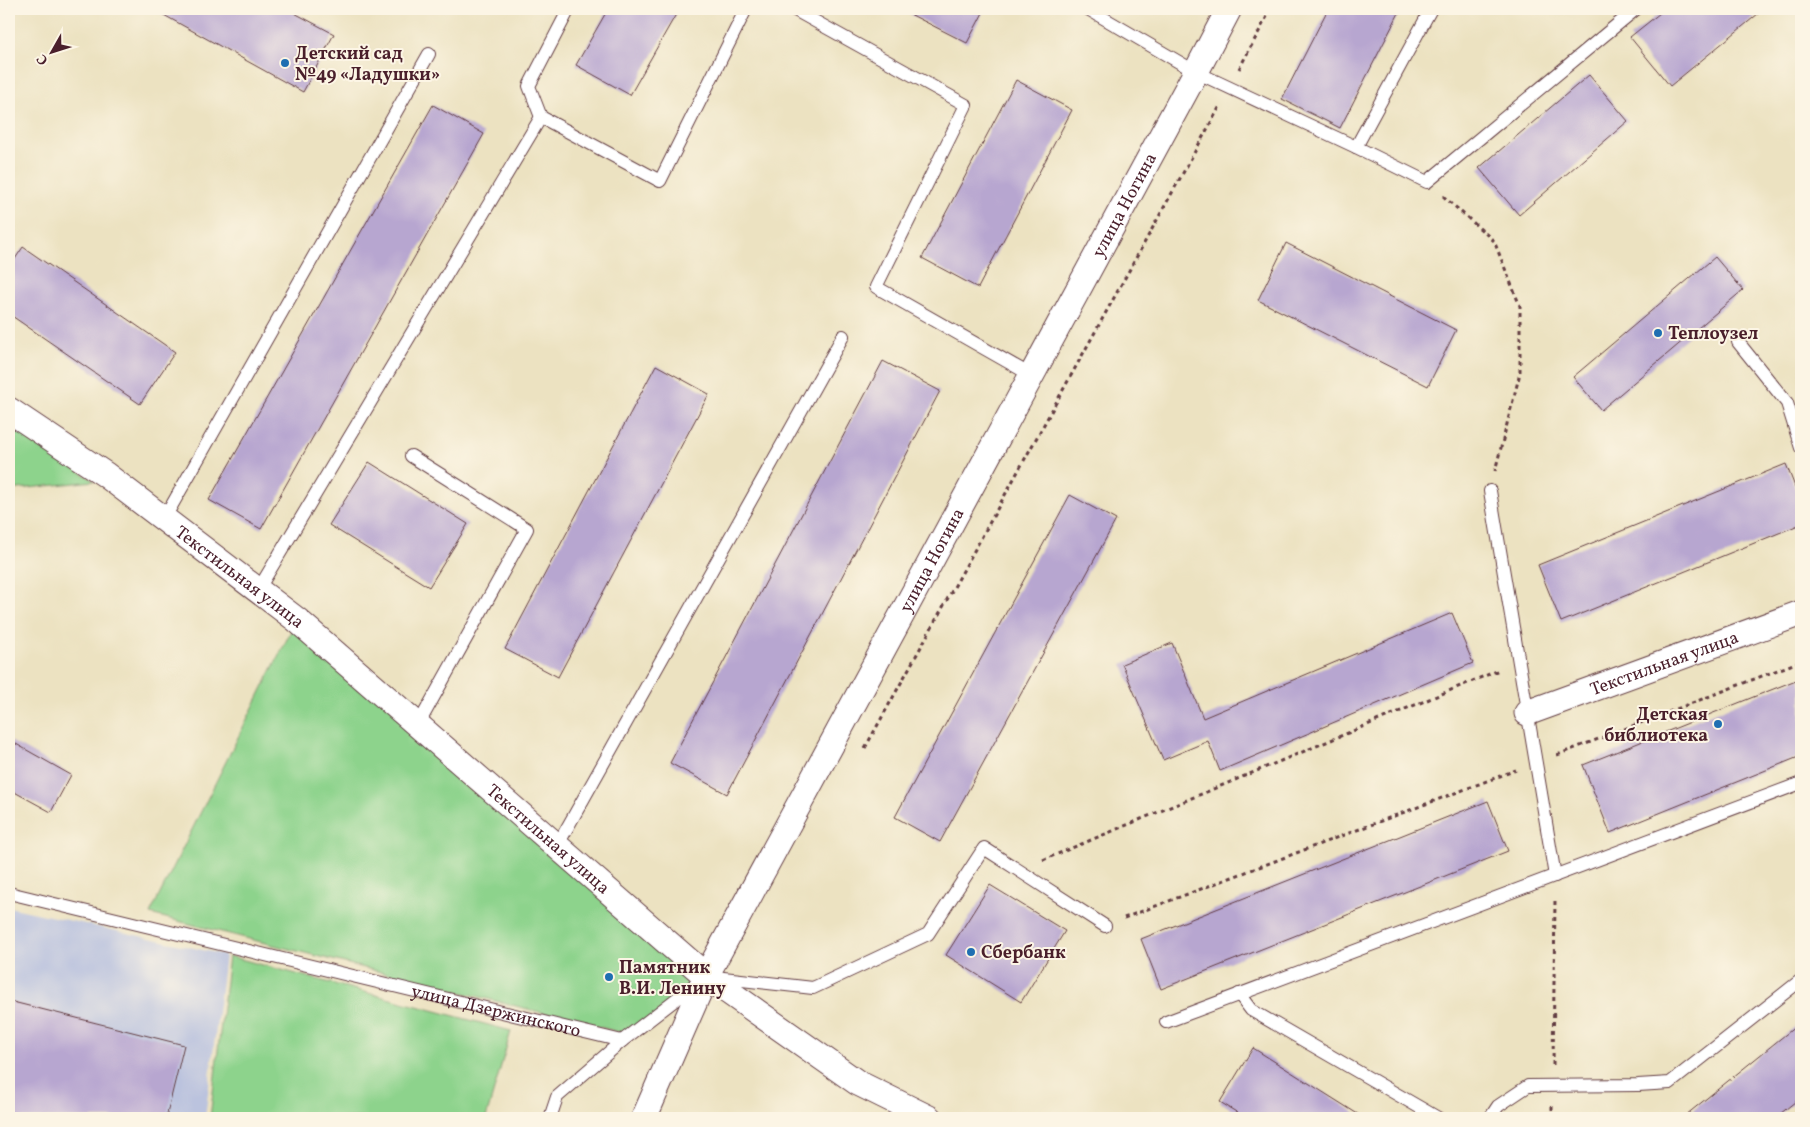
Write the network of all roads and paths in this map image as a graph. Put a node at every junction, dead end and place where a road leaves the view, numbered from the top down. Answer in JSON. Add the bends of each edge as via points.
{"nodes":[{"id":1,"x":569,"y":9,"type":"edge"},
{"id":2,"x":746,"y":9,"type":"edge"},
{"id":3,"x":794,"y":9,"type":"edge"},
{"id":4,"x":1088,"y":9,"type":"edge"},
{"id":5,"x":1229,"y":9,"type":"edge"},
{"id":6,"x":1271,"y":9,"type":"edge"},
{"id":7,"x":1431,"y":9,"type":"edge"},
{"id":8,"x":1636,"y":9,"type":"edge"},
{"id":9,"x":429,"y":54,"type":"dead end"},
{"id":10,"x":1196,"y":72,"type":"junction"},
{"id":11,"x":1229,"y":88,"type":"junction"},
{"id":12,"x":541,"y":117,"type":"junction"},
{"id":13,"x":1356,"y":147,"type":"junction"},
{"id":14,"x":1427,"y":182,"type":"junction"},
{"id":15,"x":843,"y":336,"type":"dead end"},
{"id":16,"x":1738,"y":342,"type":"dead end"},
{"id":17,"x":1032,"y":375,"type":"junction"},
{"id":18,"x":9,"y":410,"type":"edge"},
{"id":19,"x":1801,"y":448,"type":"edge"},
{"id":20,"x":411,"y":456,"type":"dead end"},
{"id":21,"x":1490,"y":491,"type":"joint"},
{"id":22,"x":164,"y":519,"type":"junction"},
{"id":23,"x":258,"y":590,"type":"junction"},
{"id":24,"x":1801,"y":613,"type":"edge"},
{"id":25,"x":1801,"y":661,"type":"edge"},
{"id":26,"x":1518,"y":662,"type":"junction"},
{"id":27,"x":1527,"y":712,"type":"junction"},
{"id":28,"x":418,"y":725,"type":"junction"},
{"id":29,"x":864,"y":749,"type":"dead end"},
{"id":30,"x":1536,"y":763,"type":"junction"},
{"id":31,"x":1801,"y":783,"type":"edge"},
{"id":32,"x":557,"y":846,"type":"junction"},
{"id":33,"x":1018,"y":870,"type":"junction"},
{"id":34,"x":1555,"y":876,"type":"junction"},
{"id":35,"x":9,"y":894,"type":"edge"},
{"id":36,"x":1105,"y":926,"type":"joint"},
{"id":37,"x":706,"y":976,"type":"junction"},
{"id":38,"x":1801,"y":980,"type":"edge"},
{"id":39,"x":1239,"y":994,"type":"junction"},
{"id":40,"x":1166,"y":1022,"type":"dead end"},
{"id":41,"x":622,"y":1041,"type":"junction"},
{"id":42,"x":1552,"y":1086,"type":"junction"},
{"id":43,"x":550,"y":1118,"type":"edge"},
{"id":44,"x":644,"y":1118,"type":"edge"},
{"id":45,"x":929,"y":1118,"type":"edge"},
{"id":46,"x":1438,"y":1118,"type":"edge"},
{"id":47,"x":1490,"y":1118,"type":"edge"},
{"id":48,"x":1552,"y":1118,"type":"edge"}],
"edges":[{"from":1,"to":12,"type":"lane","via":[[528,86]]},
{"from":2,"to":12,"type":"lane","via":[[660,182]]},
{"from":3,"to":17,"type":"lane","via":[[966,105],[876,287]]},
{"from":4,"to":10,"type":"lane"},
{"from":5,"to":10,"type":"street","name":"улица Ногина"},
{"from":6,"to":11,"type":"path"},
{"from":7,"to":13,"type":"lane"},
{"from":8,"to":14,"type":"lane"},
{"from":9,"to":22,"type":"lane"},
{"from":10,"to":11,"type":"lane"},
{"from":10,"to":17,"type":"street","name":"улица Ногина"},
{"from":11,"to":13,"type":"lane"},
{"from":11,"to":29,"type":"path"},
{"from":12,"to":23,"type":"lane"},
{"from":13,"to":14,"type":"lane"},
{"from":14,"to":21,"type":"path","via":[[1494,241],[1520,306],[1520,373]]},
{"from":15,"to":32,"type":"lane"},
{"from":16,"to":19,"type":"lane","via":[[1787,403]]},
{"from":17,"to":37,"type":"street","name":"улица Ногина"},
{"from":18,"to":22,"type":"street","name":"Текстильная улица","via":[[106,475]]},
{"from":20,"to":28,"type":"lane","via":[[528,529]]},
{"from":21,"to":26,"type":"lane"},
{"from":22,"to":23,"type":"street","name":"Текстильная улица"},
{"from":23,"to":28,"type":"street","name":"Текстильная улица"},
{"from":24,"to":27,"type":"street","name":"Текстильная улица"},
{"from":25,"to":30,"type":"path"},
{"from":26,"to":27,"type":"lane"},
{"from":26,"to":33,"type":"path"},
{"from":27,"to":30,"type":"lane"},
{"from":28,"to":32,"type":"street","name":"Текстильная улица"},
{"from":30,"to":34,"type":"lane"},
{"from":30,"to":36,"type":"path"},
{"from":31,"to":34,"type":"lane"},
{"from":32,"to":37,"type":"street","name":"Текстильная улица"},
{"from":33,"to":36,"type":"lane"},
{"from":33,"to":37,"type":"lane","via":[[984,848],[928,934],[813,988]]},
{"from":34,"to":39,"type":"lane"},
{"from":34,"to":42,"type":"path"},
{"from":35,"to":41,"type":"lane","name":"улица Дзержинского"},
{"from":37,"to":41,"type":"lane"},
{"from":37,"to":44,"type":"street","name":"улица Ногина"},
{"from":37,"to":45,"type":"street","via":[[858,1083]]},
{"from":38,"to":42,"type":"lane","via":[[1670,1082],[1638,1086]]},
{"from":39,"to":40,"type":"lane"},
{"from":39,"to":46,"type":"lane","via":[[1250,1010]]},
{"from":41,"to":43,"type":"lane","via":[[556,1097]]},
{"from":42,"to":47,"type":"lane","via":[[1528,1086],[1498,1106]]},
{"from":42,"to":48,"type":"path"}]}
